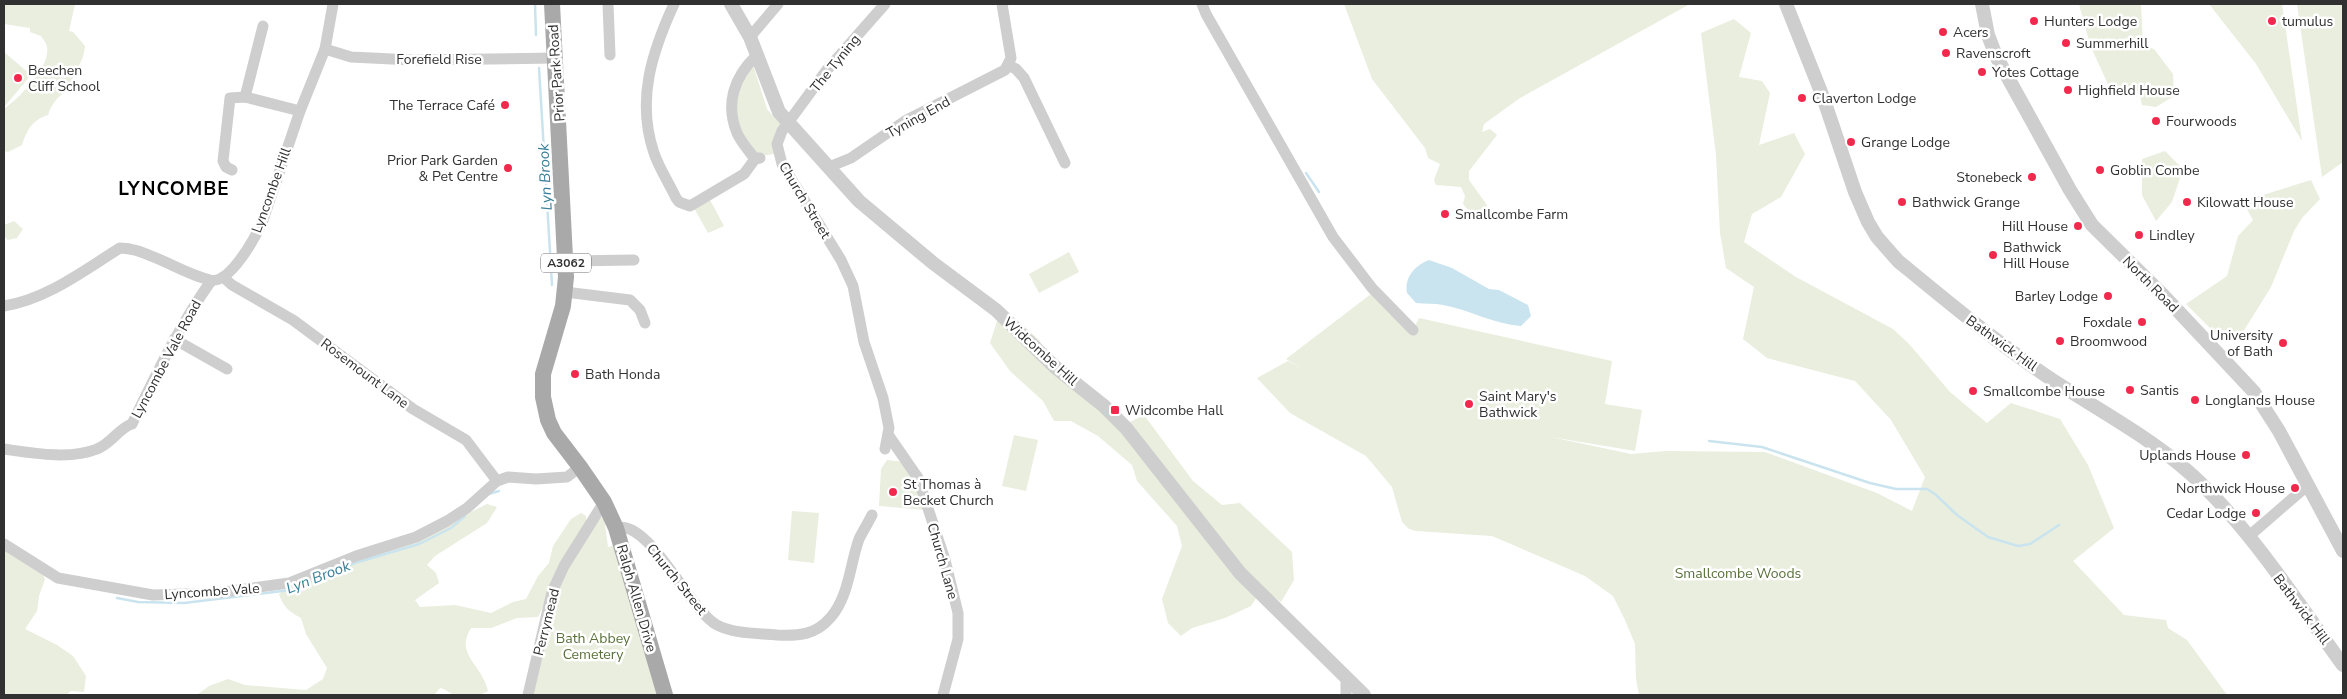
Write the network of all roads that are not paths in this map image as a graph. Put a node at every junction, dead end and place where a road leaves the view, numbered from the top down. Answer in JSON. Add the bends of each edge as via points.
{"nodes":[{"id":1,"x":333,"y":4,"type":"edge"},
{"id":2,"x":552,"y":4,"type":"edge"},
{"id":3,"x":608,"y":4,"type":"edge"},
{"id":4,"x":674,"y":4,"type":"edge"},
{"id":5,"x":731,"y":4,"type":"edge"},
{"id":6,"x":778,"y":4,"type":"edge"},
{"id":7,"x":885,"y":4,"type":"edge"},
{"id":8,"x":1002,"y":4,"type":"edge"},
{"id":9,"x":1202,"y":4,"type":"edge"},
{"id":10,"x":1786,"y":4,"type":"edge"},
{"id":11,"x":1982,"y":4,"type":"edge"},
{"id":12,"x":263,"y":26,"type":"dead end"},
{"id":13,"x":750,"y":37,"type":"junction"},
{"id":14,"x":325,"y":49,"type":"junction"},
{"id":15,"x":610,"y":55,"type":"dead end"},
{"id":16,"x":756,"y":56,"type":"junction"},
{"id":17,"x":554,"y":58,"type":"junction"},
{"id":18,"x":1008,"y":66,"type":"junction"},
{"id":19,"x":245,"y":97,"type":"junction"},
{"id":20,"x":300,"y":111,"type":"junction"},
{"id":21,"x":788,"y":123,"type":"junction"},
{"id":22,"x":1065,"y":163,"type":"dead end"},
{"id":23,"x":829,"y":167,"type":"junction"},
{"id":24,"x":232,"y":170,"type":"dead end"},
{"id":25,"x":634,"y":260,"type":"dead end"},
{"id":26,"x":566,"y":261,"type":"junction"},
{"id":27,"x":223,"y":278,"type":"junction"},
{"id":28,"x":211,"y":280,"type":"junction"},
{"id":29,"x":566,"y":292,"type":"junction"},
{"id":30,"x":4,"y":306,"type":"edge"},
{"id":31,"x":645,"y":323,"type":"dead end"},
{"id":32,"x":1414,"y":330,"type":"dead end"},
{"id":33,"x":174,"y":338,"type":"junction"},
{"id":34,"x":227,"y":369,"type":"dead end"},
{"id":35,"x":889,"y":436,"type":"junction"},
{"id":36,"x":4,"y":449,"type":"edge"},
{"id":37,"x":885,"y":449,"type":"dead end"},
{"id":38,"x":580,"y":467,"type":"junction"},
{"id":39,"x":496,"y":481,"type":"junction"},
{"id":40,"x":2308,"y":485,"type":"junction"},
{"id":41,"x":604,"y":502,"type":"junction"},
{"id":42,"x":872,"y":515,"type":"dead end"},
{"id":43,"x":616,"y":528,"type":"junction"},
{"id":44,"x":2248,"y":537,"type":"junction"},
{"id":45,"x":4,"y":544,"type":"edge"},
{"id":46,"x":2343,"y":551,"type":"edge"},
{"id":47,"x":2343,"y":665,"type":"edge"},
{"id":48,"x":1346,"y":679,"type":"junction"},
{"id":49,"x":528,"y":695,"type":"edge"},
{"id":50,"x":665,"y":695,"type":"edge"},
{"id":51,"x":943,"y":695,"type":"edge"},
{"id":52,"x":1346,"y":695,"type":"edge"},
{"id":53,"x":1364,"y":695,"type":"edge"}],
"edges":[{"from":1,"to":14,"type":"street","name":"Lyncombe Hill"},
{"from":2,"to":17,"type":"main road","name":"Prior Park Road","number":"A3062"},
{"from":3,"to":15,"type":"street"},
{"from":4,"to":16,"type":"street","via":[[650,66],[647,92],[654,154],[676,198],[685,205],[690,206],[744,174],[757,159],[737,135],[731,102],[735,83]]},
{"from":5,"to":13,"type":"street","name":"Widcombe Hill"},
{"from":6,"to":13,"type":"street"},
{"from":7,"to":21,"type":"street","name":"The Tyning","via":[[826,71]]},
{"from":8,"to":18,"type":"street","via":[[1010,52]]},
{"from":9,"to":32,"type":"street","via":[[1333,237],[1372,288]]},
{"from":10,"to":44,"type":"street","name":"Bathwick Hill","via":[[1823,97],[1855,192],[1868,222],[1887,249],[1986,333],[2177,462],[2215,498]]},
{"from":11,"to":40,"type":"street","name":"North Road","via":[[1996,56],[2082,210],[2103,236],[2254,392]]},
{"from":12,"to":19,"type":"street"},
{"from":13,"to":16,"type":"street","name":"Widcombe Hill"},
{"from":14,"to":17,"type":"street","name":"Forefield Rise","via":[[351,57],[412,60]]},
{"from":14,"to":20,"type":"street","name":"Lyncombe Hill"},
{"from":16,"to":21,"type":"street","name":"Widcombe Hill","via":[[774,102]]},
{"from":17,"to":26,"type":"main road","name":"Prior Park Road","number":"A3062"},
{"from":18,"to":22,"type":"street","via":[[1024,78]]},
{"from":18,"to":23,"type":"street","name":"Tyning End","via":[[1000,74],[905,121],[851,158]]},
{"from":19,"to":20,"type":"street"},
{"from":19,"to":24,"type":"street","via":[[230,98],[228,105],[223,161]]},
{"from":20,"to":27,"type":"street","name":"Lyncombe Hill","via":[[257,234]]},
{"from":21,"to":23,"type":"street","name":"Widcombe Hill"},
{"from":21,"to":35,"type":"street","name":"Church Street","via":[[777,144],[782,164],[841,260],[853,286],[864,342],[883,398]]},
{"from":23,"to":48,"type":"street","name":"Widcombe Hill","via":[[867,208],[1006,319],[1055,367],[1126,428],[1240,573]]},
{"from":25,"to":26,"type":"street"},
{"from":26,"to":29,"type":"main road","name":"Prior Park Road","number":"A3062"},
{"from":27,"to":28,"type":"street"},
{"from":27,"to":39,"type":"street","name":"Rosemount Lane","via":[[304,327],[413,409],[466,440]]},
{"from":28,"to":30,"type":"street","via":[[140,251],[120,248],[48,292],[22,303]]},
{"from":28,"to":33,"type":"street","name":"Lyncombe Vale Road"},
{"from":29,"to":31,"type":"street","via":[[630,300],[640,310]]},
{"from":29,"to":38,"type":"main road","name":"Prior Park Road","number":"A3062","via":[[542,374],[543,397],[554,433]]},
{"from":33,"to":34,"type":"street"},
{"from":33,"to":36,"type":"street","name":"Lyncombe Vale Road","via":[[132,424],[112,441],[97,450],[63,454]]},
{"from":35,"to":37,"type":"street","name":"Church Street"},
{"from":35,"to":51,"type":"street","name":"Church Lane","via":[[918,478],[945,560],[958,613],[958,639]]},
{"from":38,"to":39,"type":"street","via":[[567,477],[508,477]]},
{"from":38,"to":41,"type":"main road","name":"Prior Park Road","number":"A3062"},
{"from":39,"to":45,"type":"street","name":"Lyncombe Vale","via":[[467,508],[416,537],[288,583],[216,593],[153,595],[72,582],[58,578]]},
{"from":40,"to":44,"type":"street"},
{"from":40,"to":46,"type":"street","name":"North Road"},
{"from":41,"to":43,"type":"main road","name":"Ralph Allen Drive","number":"A3062"},
{"from":41,"to":49,"type":"street","name":"Perrymead","via":[[564,566],[552,592]]},
{"from":42,"to":43,"type":"street","name":"Church Street","via":[[860,538],[841,600],[832,616],[810,634],[789,636],[746,632],[717,625],[703,613],[654,547],[631,530]]},
{"from":43,"to":50,"type":"main road","name":"Ralph Allen Drive","number":"A3062"},
{"from":44,"to":47,"type":"street","name":"Bathwick Hill"},
{"from":48,"to":52,"type":"street"},
{"from":48,"to":53,"type":"street","name":"Widcombe Hill"}]}
